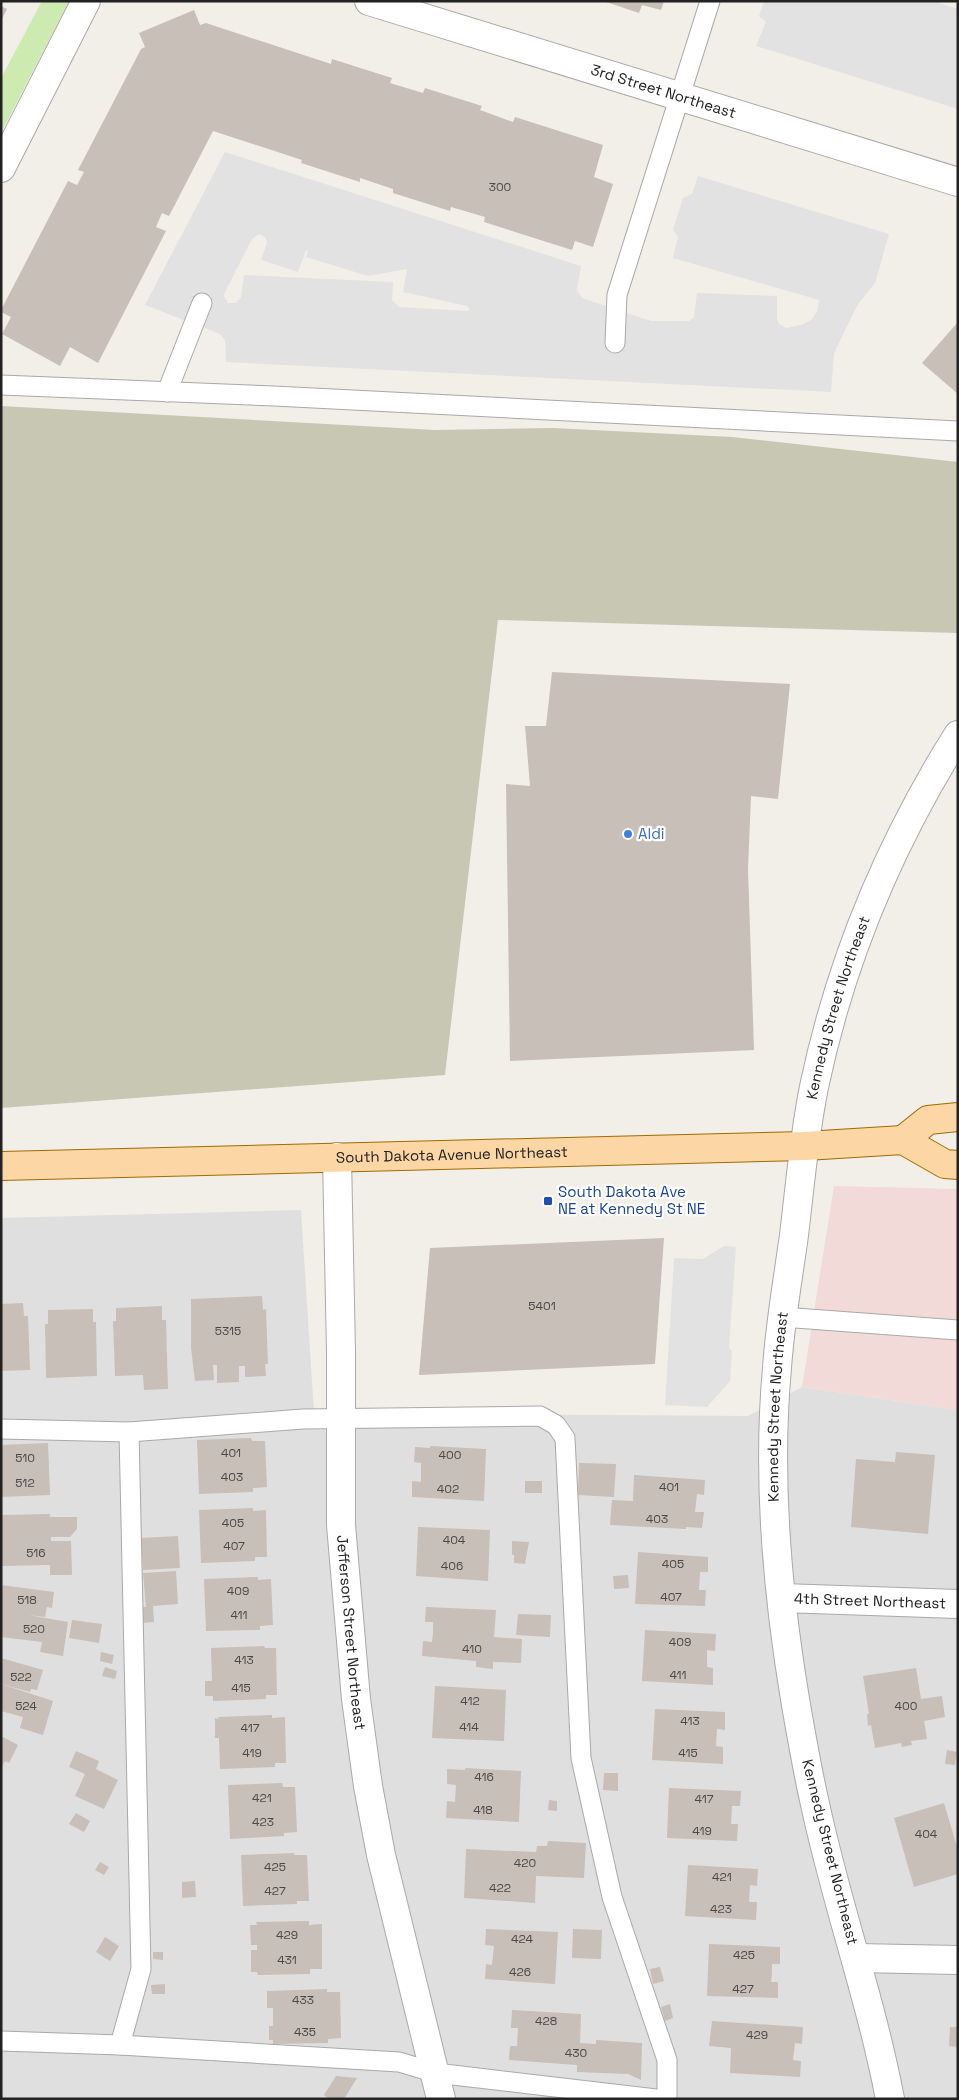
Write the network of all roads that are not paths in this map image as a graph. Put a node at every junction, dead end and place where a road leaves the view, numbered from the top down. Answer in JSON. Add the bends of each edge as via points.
{"nodes":[{"id":1,"x":86,"y":1,"type":"edge"},
{"id":2,"x":369,"y":1,"type":"edge"},
{"id":3,"x":710,"y":1,"type":"edge"},
{"id":4,"x":679,"y":98,"type":"junction"},
{"id":5,"x":1,"y":168,"type":"edge"},
{"id":6,"x":958,"y":182,"type":"edge"},
{"id":7,"x":202,"y":303,"type":"dead end"},
{"id":8,"x":615,"y":343,"type":"dead end"},
{"id":9,"x":1,"y":386,"type":"edge"},
{"id":10,"x":167,"y":392,"type":"junction"},
{"id":11,"x":958,"y":430,"type":"edge"},
{"id":12,"x":957,"y":740,"type":"edge"},
{"id":13,"x":958,"y":1117,"type":"edge"},
{"id":14,"x":904,"y":1140,"type":"junction"},
{"id":15,"x":805,"y":1146,"type":"junction"},
{"id":16,"x":337,"y":1157,"type":"junction"},
{"id":17,"x":958,"y":1165,"type":"edge"},
{"id":18,"x":1,"y":1166,"type":"edge"},
{"id":19,"x":782,"y":1317,"type":"junction"},
{"id":20,"x":958,"y":1330,"type":"edge"},
{"id":21,"x":341,"y":1419,"type":"junction"},
{"id":22,"x":1,"y":1429,"type":"edge"},
{"id":23,"x":130,"y":1432,"type":"junction"},
{"id":24,"x":782,"y":1598,"type":"junction"},
{"id":25,"x":958,"y":1604,"type":"edge"},
{"id":26,"x":856,"y":1958,"type":"junction"},
{"id":27,"x":958,"y":1960,"type":"edge"},
{"id":28,"x":1,"y":2041,"type":"edge"},
{"id":29,"x":120,"y":2045,"type":"junction"},
{"id":30,"x":438,"y":2086,"type":"edge"},
{"id":31,"x":656,"y":2099,"type":"edge"},
{"id":32,"x":667,"y":2099,"type":"edge"},
{"id":33,"x":890,"y":2099,"type":"edge"}],
"edges":[{"from":1,"to":5,"type":"street"},
{"from":2,"to":4,"type":"street","name":"3rd Street Northeast"},
{"from":3,"to":4,"type":"lane"},
{"from":4,"to":6,"type":"street","name":"3rd Street Northeast"},
{"from":4,"to":8,"type":"lane","via":[[617,295]]},
{"from":7,"to":10,"type":"lane"},
{"from":9,"to":10,"type":"lane"},
{"from":10,"to":11,"type":"lane"},
{"from":12,"to":15,"type":"street","name":"Kennedy Street Northeast","via":[[891,860],[858,935],[820,1060]]},
{"from":13,"to":14,"type":"main road","via":[[928,1120]]},
{"from":14,"to":15,"type":"main road","name":"South Dakota Avenue Northeast"},
{"from":14,"to":17,"type":"main road","via":[[944,1164]]},
{"from":15,"to":16,"type":"main road","name":"South Dakota Avenue Northeast"},
{"from":15,"to":19,"type":"street","name":"Kennedy Street Northeast"},
{"from":16,"to":18,"type":"main road","name":"South Dakota Avenue Northeast"},
{"from":16,"to":21,"type":"street","name":"Jefferson Street Northeast"},
{"from":19,"to":20,"type":"lane"},
{"from":19,"to":24,"type":"street","name":"Kennedy Street Northeast","via":[[774,1449]]},
{"from":21,"to":23,"type":"lane"},
{"from":21,"to":30,"type":"street","name":"Jefferson Street Northeast","via":[[342,1534],[364,1760],[381,1855]]},
{"from":21,"to":32,"type":"lane","via":[[540,1416],[556,1426],[565,1438],[581,1758],[612,1897],[667,2060]]},
{"from":22,"to":23,"type":"lane"},
{"from":23,"to":29,"type":"lane","via":[[141,1969]]},
{"from":24,"to":25,"type":"street","name":"4th Street Northeast"},
{"from":24,"to":26,"type":"street","name":"Kennedy Street Northeast","via":[[795,1699],[815,1806]]},
{"from":26,"to":27,"type":"street"},
{"from":26,"to":33,"type":"street","name":"Kennedy Street Northeast"},
{"from":28,"to":29,"type":"lane"},
{"from":29,"to":30,"type":"lane","via":[[399,2062]]},
{"from":30,"to":31,"type":"lane"}]}
